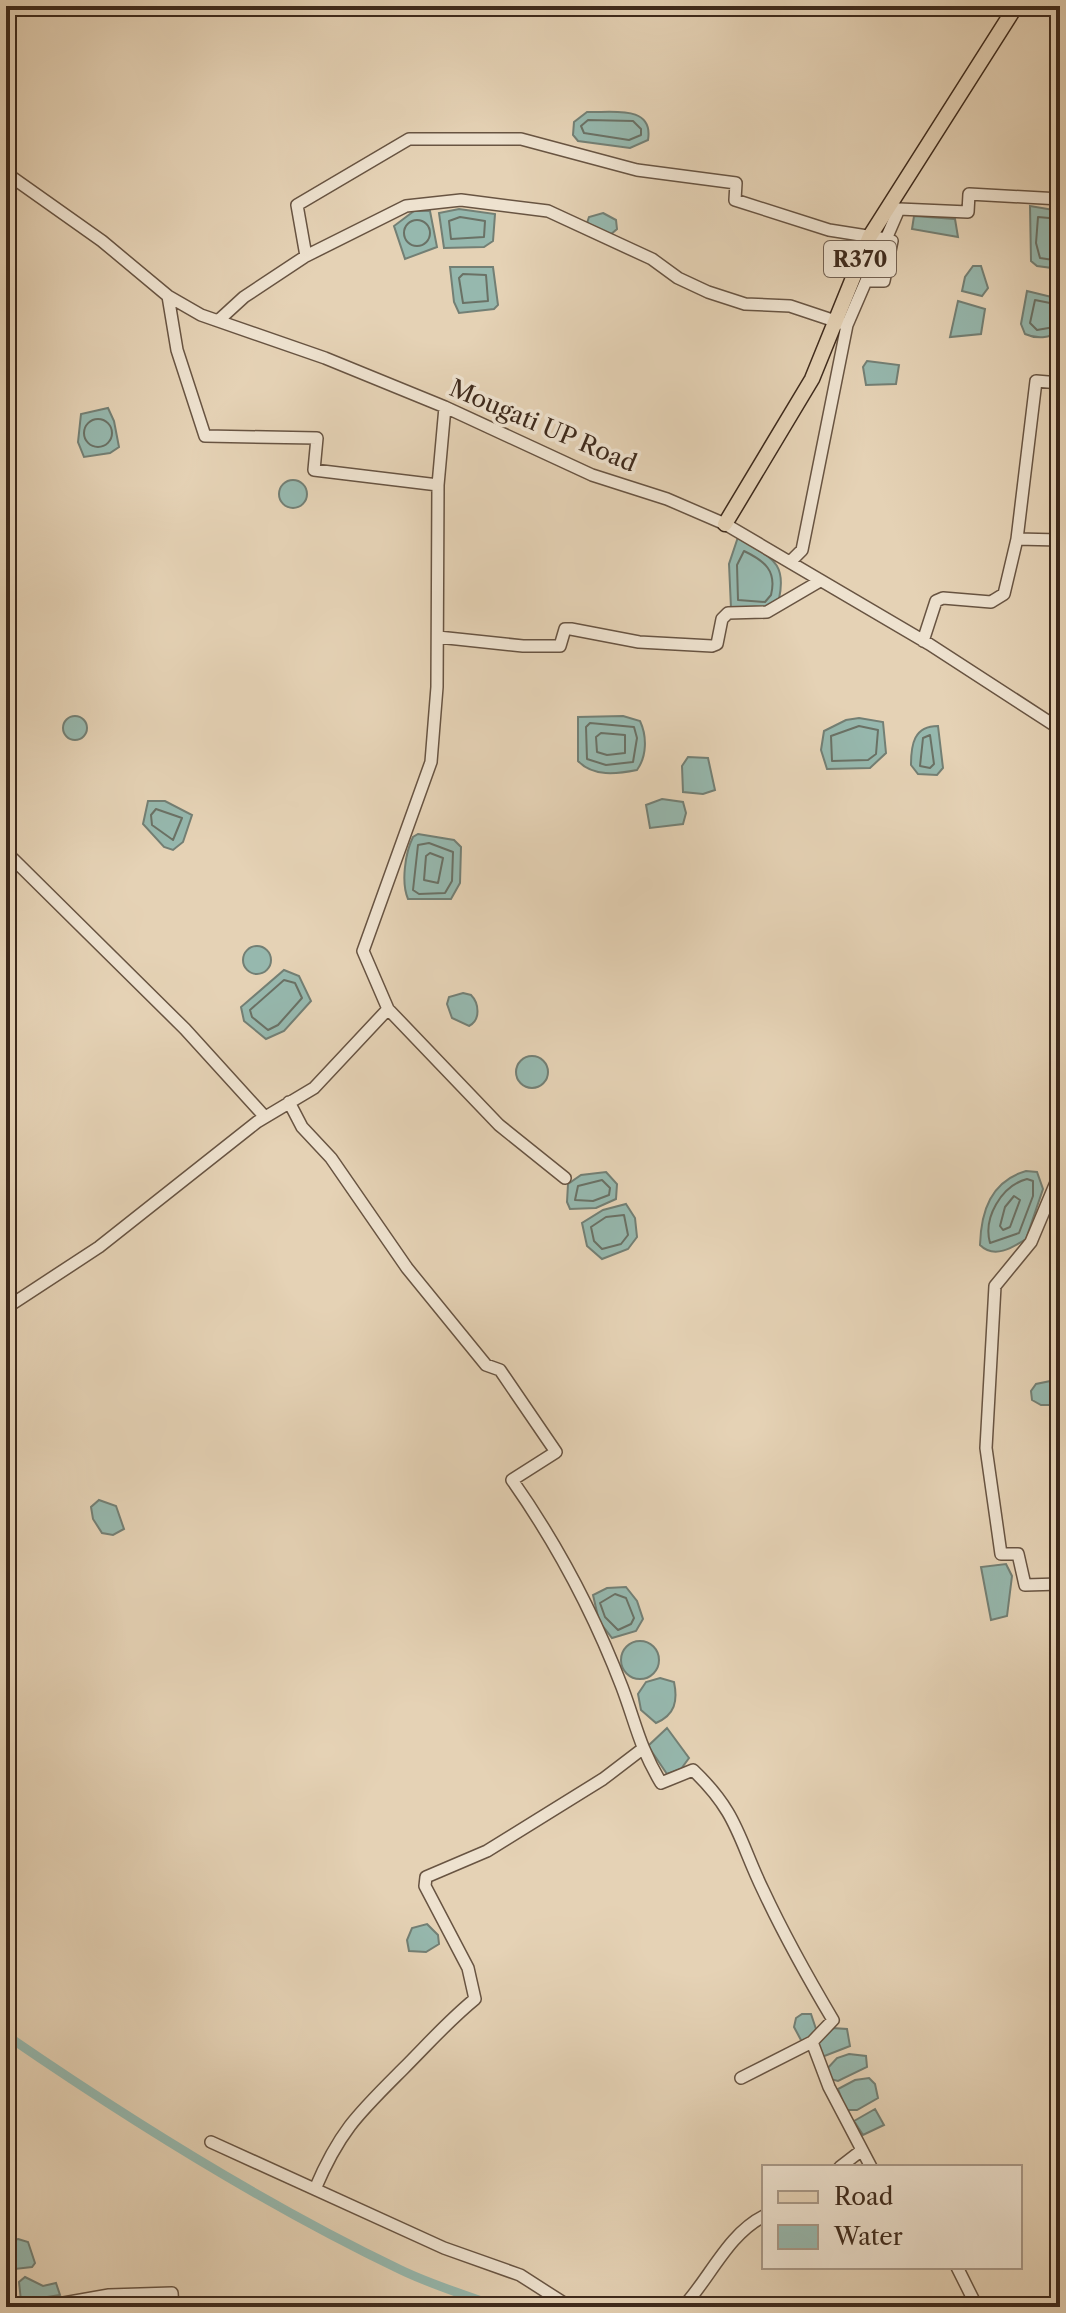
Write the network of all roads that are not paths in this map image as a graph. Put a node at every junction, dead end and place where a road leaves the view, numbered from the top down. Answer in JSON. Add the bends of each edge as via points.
{"nodes":[{"id":1,"x":1016,"y":6,"type":"edge"},
{"id":2,"x":6,"y":173,"type":"edge"},
{"id":3,"x":1060,"y":199,"type":"edge"},
{"id":4,"x":870,"y":236,"type":"junction"},
{"id":5,"x":886,"y":239,"type":"junction"},
{"id":6,"x":306,"y":256,"type":"junction"},
{"id":7,"x":168,"y":296,"type":"junction"},
{"id":8,"x":220,"y":319,"type":"junction"},
{"id":9,"x":841,"y":323,"type":"junction"},
{"id":10,"x":1060,"y":383,"type":"edge"},
{"id":11,"x":445,"y":407,"type":"junction"},
{"id":12,"x":438,"y":485,"type":"junction"},
{"id":13,"x":725,"y":524,"type":"junction"},
{"id":14,"x":1017,"y":539,"type":"junction"},
{"id":15,"x":1060,"y":540,"type":"edge"},
{"id":16,"x":790,"y":562,"type":"junction"},
{"id":17,"x":820,"y":581,"type":"junction"},
{"id":18,"x":438,"y":637,"type":"junction"},
{"id":19,"x":923,"y":641,"type":"junction"},
{"id":20,"x":1060,"y":729,"type":"edge"},
{"id":21,"x":6,"y":852,"type":"edge"},
{"id":22,"x":388,"y":1009,"type":"junction"},
{"id":23,"x":289,"y":1102,"type":"junction"},
{"id":24,"x":265,"y":1117,"type":"junction"},
{"id":25,"x":1060,"y":1173,"type":"edge"},
{"id":26,"x":565,"y":1178,"type":"dead end"},
{"id":27,"x":6,"y":1308,"type":"edge"},
{"id":28,"x":1060,"y":1584,"type":"edge"},
{"id":29,"x":641,"y":1750,"type":"junction"},
{"id":30,"x":812,"y":2042,"type":"junction"},
{"id":31,"x":741,"y":2078,"type":"dead end"},
{"id":32,"x":211,"y":2142,"type":"dead end"},
{"id":33,"x":862,"y":2150,"type":"junction"},
{"id":34,"x":843,"y":2165,"type":"edge"},
{"id":35,"x":870,"y":2165,"type":"edge"},
{"id":36,"x":315,"y":2189,"type":"junction"},
{"id":37,"x":762,"y":2218,"type":"edge"},
{"id":38,"x":958,"y":2269,"type":"edge"},
{"id":39,"x":41,"y":2307,"type":"edge"},
{"id":40,"x":173,"y":2307,"type":"edge"},
{"id":41,"x":570,"y":2307,"type":"edge"},
{"id":42,"x":683,"y":2307,"type":"edge"},
{"id":43,"x":977,"y":2307,"type":"edge"}],
"edges":[{"from":1,"to":4,"type":"main road","number":"R370"},
{"from":2,"to":7,"type":"street","name":"Mougati UP Road"},
{"from":3,"to":5,"type":"street","via":[[969,194],[968,212],[899,209]]},
{"from":4,"to":5,"type":"street"},
{"from":4,"to":6,"type":"street","via":[[829,230],[735,200],[736,183],[637,170],[521,139],[409,139],[297,205]]},
{"from":4,"to":9,"type":"main road","number":"R370"},
{"from":5,"to":9,"type":"street","via":[[892,241],[884,281],[866,281]]},
{"from":6,"to":8,"type":"street"},
{"from":6,"to":9,"type":"street","via":[[406,206],[461,200],[548,211],[652,259],[708,292],[745,304],[790,306]]},
{"from":7,"to":8,"type":"street","name":"Mougati UP Road","via":[[201,315]]},
{"from":7,"to":12,"type":"street","via":[[177,350],[205,436],[317,438],[314,470]]},
{"from":8,"to":11,"type":"street","name":"Mougati UP Road"},
{"from":9,"to":13,"type":"main road","number":"R370"},
{"from":9,"to":16,"type":"street","via":[[802,550]]},
{"from":10,"to":14,"type":"street","via":[[1036,381]]},
{"from":11,"to":12,"type":"street"},
{"from":11,"to":13,"type":"street","name":"Mougati UP Road","via":[[592,475]]},
{"from":12,"to":18,"type":"street"},
{"from":13,"to":16,"type":"street","name":"Mougati UP Road"},
{"from":14,"to":15,"type":"street"},
{"from":14,"to":19,"type":"street","via":[[1000,600],[936,601]]},
{"from":16,"to":17,"type":"street","name":"Mougati UP Road"},
{"from":17,"to":18,"type":"street","via":[[767,612],[728,613],[712,646],[639,642],[571,629],[565,629],[560,646]]},
{"from":17,"to":19,"type":"street","name":"Mougati UP Road"},
{"from":18,"to":22,"type":"street","via":[[431,762],[363,951]]},
{"from":19,"to":20,"type":"street","name":"Mougati UP Road"},
{"from":21,"to":24,"type":"street","via":[[185,1029]]},
{"from":22,"to":23,"type":"street","via":[[314,1088]]},
{"from":22,"to":26,"type":"street","via":[[499,1125]]},
{"from":23,"to":24,"type":"street"},
{"from":23,"to":29,"type":"street","via":[[407,1268],[486,1365],[500,1370],[556,1452],[512,1480],[580,1594],[623,1688]]},
{"from":24,"to":27,"type":"street","via":[[99,1247]]},
{"from":25,"to":28,"type":"street","via":[[1031,1242],[995,1286],[986,1407],[986,1448],[1001,1554],[1018,1554],[1025,1585]]},
{"from":29,"to":30,"type":"street","via":[[661,1783],[693,1770],[722,1797],[774,1912],[833,2020]]},
{"from":29,"to":36,"type":"street","via":[[487,1851],[426,1877],[425,1886],[468,1968],[475,1999],[364,2105],[331,2151]]},
{"from":30,"to":31,"type":"street"},
{"from":30,"to":33,"type":"street"},
{"from":32,"to":36,"type":"street"},
{"from":33,"to":34,"type":"street"},
{"from":33,"to":35,"type":"street"},
{"from":36,"to":41,"type":"street","via":[[444,2248],[520,2275]]},
{"from":37,"to":42,"type":"street","via":[[727,2247]]},
{"from":38,"to":43,"type":"street"},
{"from":39,"to":40,"type":"street","via":[[109,2295],[172,2293]]}]}
